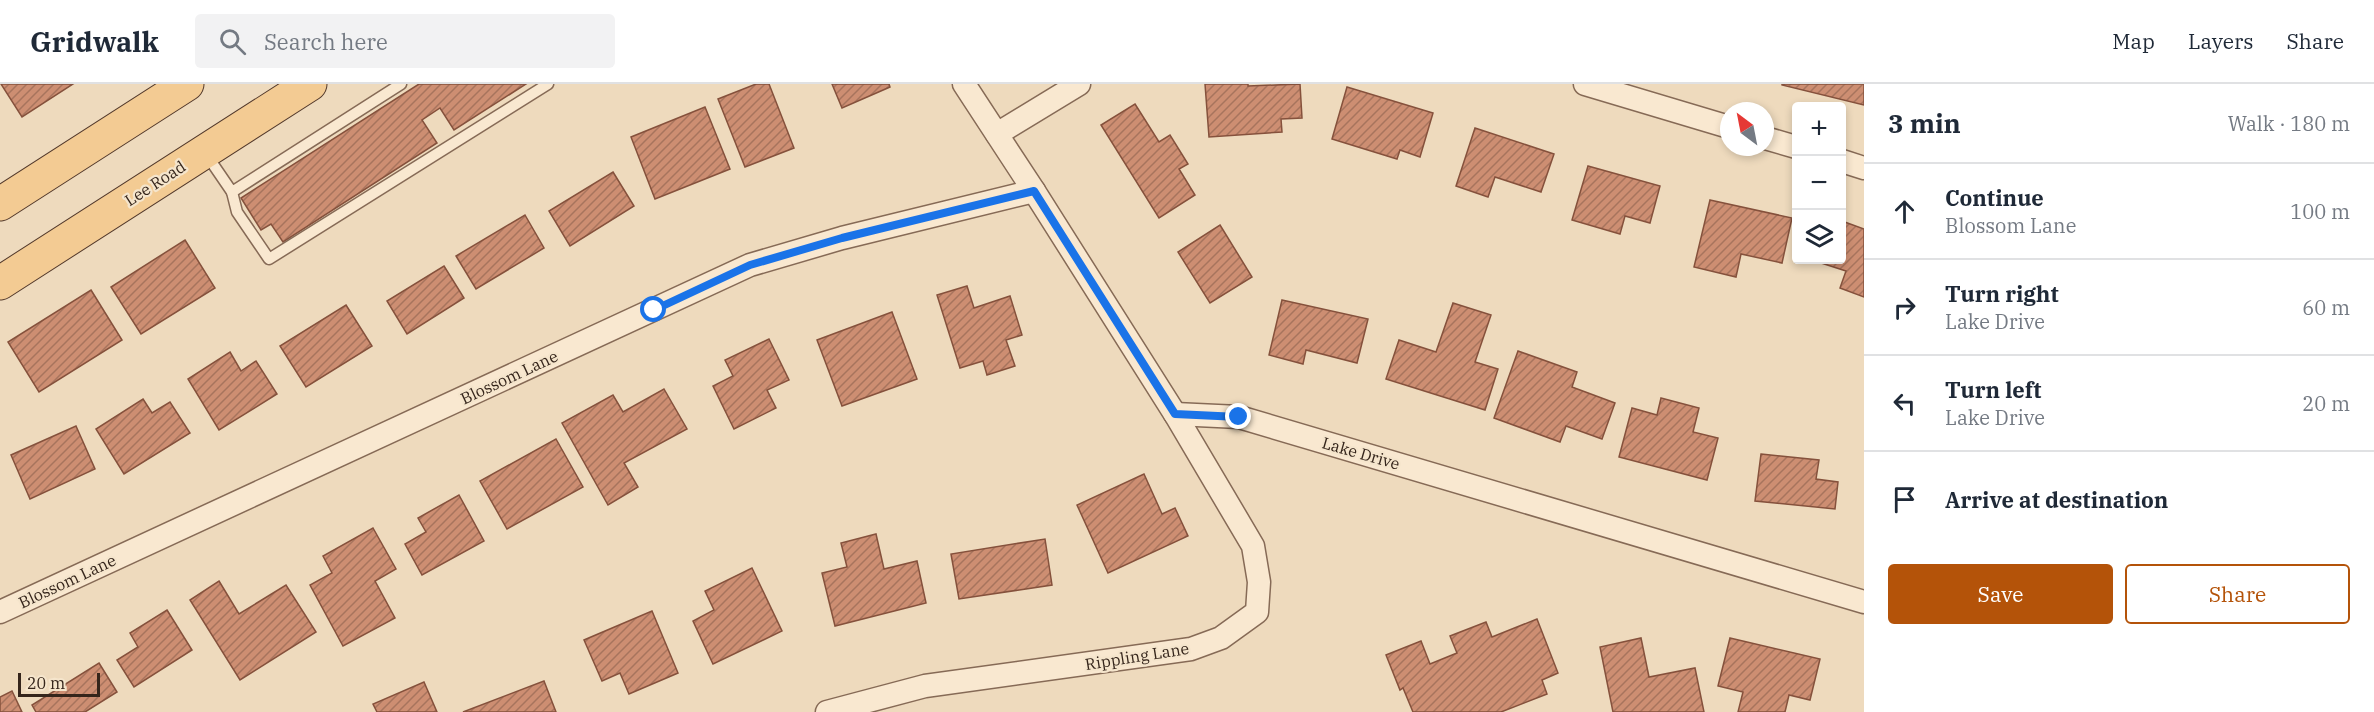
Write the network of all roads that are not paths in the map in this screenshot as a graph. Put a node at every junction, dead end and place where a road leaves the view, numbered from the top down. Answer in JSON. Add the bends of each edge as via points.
{"nodes":[{"id":1,"x":187,"y":84,"type":"edge"},
{"id":2,"x":310,"y":84,"type":"edge"},
{"id":3,"x":401,"y":84,"type":"edge"},
{"id":4,"x":548,"y":84,"type":"edge"},
{"id":5,"x":964,"y":84,"type":"edge"},
{"id":6,"x":1079,"y":84,"type":"edge"},
{"id":7,"x":1585,"y":84,"type":"edge"},
{"id":8,"x":1720,"y":124,"type":"edge"},
{"id":9,"x":997,"y":134,"type":"junction"},
{"id":10,"x":1774,"y":141,"type":"edge"},
{"id":11,"x":1792,"y":146,"type":"edge"},
{"id":12,"x":204,"y":152,"type":"junction"},
{"id":13,"x":1846,"y":162,"type":"edge"},
{"id":14,"x":1864,"y":168,"type":"edge"},
{"id":15,"x":1034,"y":191,"type":"junction"},
{"id":16,"x":232,"y":192,"type":"junction"},
{"id":17,"x":1,"y":201,"type":"edge"},
{"id":18,"x":0,"y":283,"type":"edge"},
{"id":19,"x":1175,"y":414,"type":"junction"},
{"id":20,"x":1864,"y":602,"type":"edge"},
{"id":21,"x":0,"y":612,"type":"edge"},
{"id":22,"x":827,"y":712,"type":"edge"}],
"edges":[{"from":1,"to":17,"type":"main road"},
{"from":2,"to":12,"type":"main road","name":"Lee Road"},
{"from":3,"to":16,"type":"lane"},
{"from":4,"to":16,"type":"lane","via":[[268,259],[237,212]]},
{"from":5,"to":9,"type":"street"},
{"from":6,"to":9,"type":"street"},
{"from":7,"to":8,"type":"street"},
{"from":9,"to":15,"type":"street"},
{"from":10,"to":11,"type":"street"},
{"from":12,"to":16,"type":"lane"},
{"from":12,"to":18,"type":"main road","name":"Lee Road"},
{"from":13,"to":14,"type":"street"},
{"from":15,"to":19,"type":"street"},
{"from":15,"to":21,"type":"street","name":"Blossom Lane","via":[[750,265]]},
{"from":19,"to":20,"type":"street","name":"Lake Drive","via":[[1239,417]]},
{"from":19,"to":22,"type":"street","name":"Rippling Lane","via":[[1253,546],[1259,582],[1257,612],[1221,638],[1191,649],[925,686]]}]}
